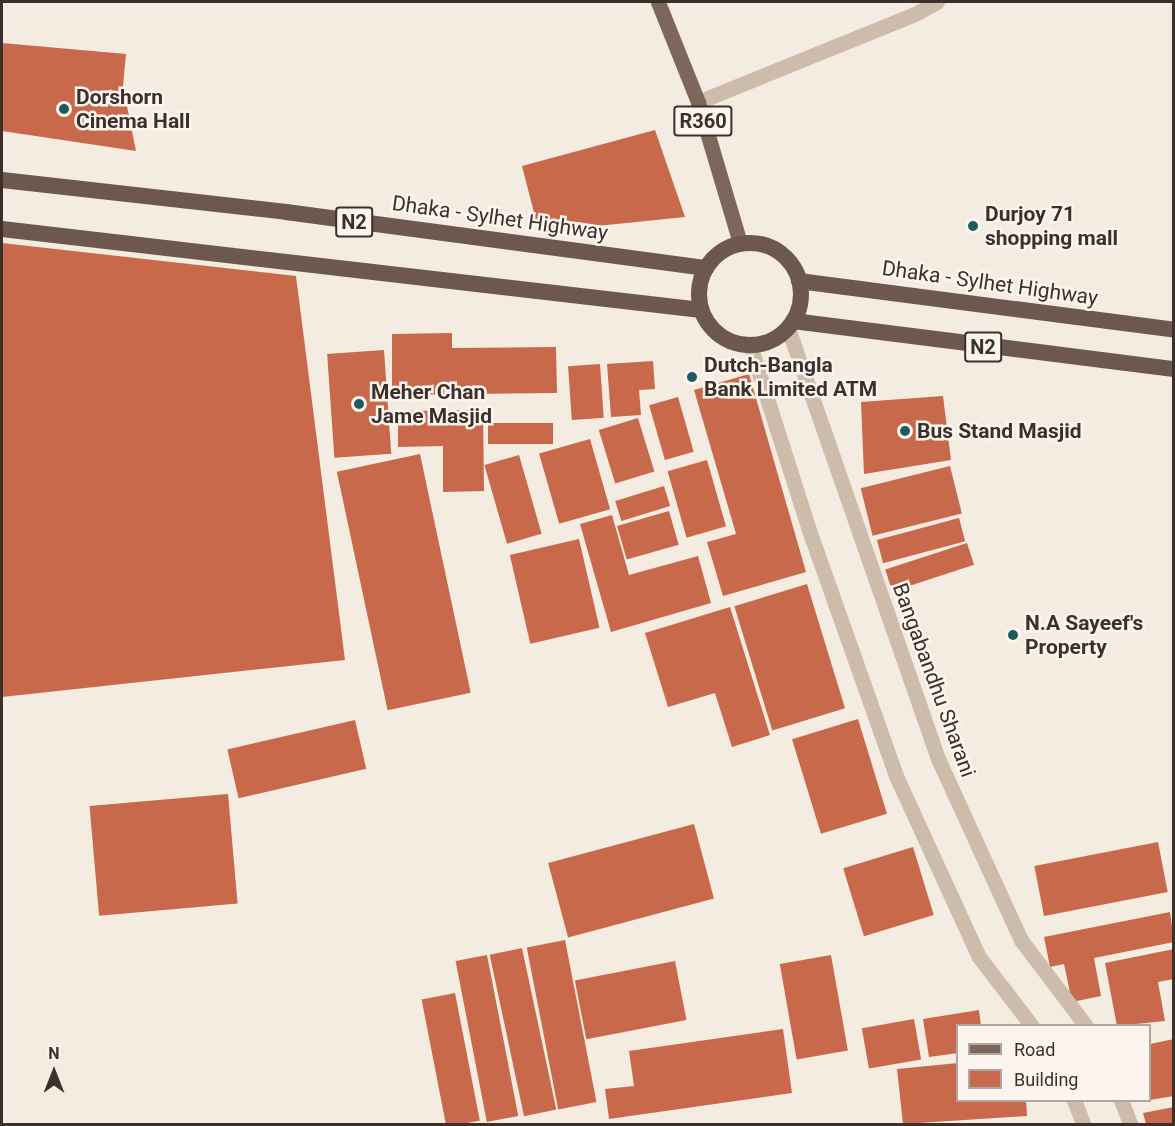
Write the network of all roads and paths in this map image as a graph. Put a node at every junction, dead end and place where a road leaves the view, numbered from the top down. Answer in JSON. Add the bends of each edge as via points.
{"nodes":[{"id":1,"x":658,"y":2,"type":"edge"},
{"id":2,"x":937,"y":2,"type":"edge"},
{"id":3,"x":698,"y":102,"type":"junction"},
{"id":4,"x":2,"y":180,"type":"edge"},
{"id":5,"x":2,"y":229,"type":"edge"},
{"id":6,"x":740,"y":243,"type":"junction"},
{"id":7,"x":706,"y":268,"type":"junction"},
{"id":8,"x":799,"y":281,"type":"junction"},
{"id":9,"x":701,"y":310,"type":"junction"},
{"id":10,"x":790,"y":325,"type":"junction"},
{"id":11,"x":1173,"y":330,"type":"edge"},
{"id":12,"x":750,"y":345,"type":"junction"},
{"id":13,"x":1173,"y":369,"type":"edge"},
{"id":14,"x":1030,"y":1024,"type":"edge"},
{"id":15,"x":1084,"y":1024,"type":"edge"},
{"id":16,"x":1074,"y":1102,"type":"edge"},
{"id":17,"x":1121,"y":1102,"type":"edge"},
{"id":18,"x":1083,"y":1125,"type":"edge"},
{"id":19,"x":1131,"y":1125,"type":"edge"}],
"edges":[{"from":1,"to":3,"type":"main road","number":"R360"},
{"from":2,"to":3,"type":"street"},
{"from":3,"to":6,"type":"main road","number":"R360"},
{"from":4,"to":7,"type":"highway","name":"Dhaka - Sylhet Highway","number":"N2"},
{"from":5,"to":9,"type":"highway","number":"N2"},
{"from":6,"to":7,"type":"highway","via":[[719,253]]},
{"from":6,"to":8,"type":"highway","via":[[766,245],[780,252],[792,264]]},
{"from":7,"to":9,"type":"highway","via":[[699,294]]},
{"from":8,"to":10,"type":"highway","via":[[799,309]]},
{"from":8,"to":11,"type":"highway","name":"Dhaka - Sylhet Highway","number":"N2"},
{"from":9,"to":12,"type":"highway","via":[[720,336]]},
{"from":10,"to":12,"type":"highway","via":[[766,342]]},
{"from":10,"to":13,"type":"highway","number":"N2"},
{"from":10,"to":15,"type":"street","name":"Bangabandhu Sharani","via":[[939,761],[1021,940]]},
{"from":12,"to":14,"type":"street","via":[[809,530],[897,778],[979,957]]},
{"from":16,"to":18,"type":"street"},
{"from":17,"to":19,"type":"street"}]}
